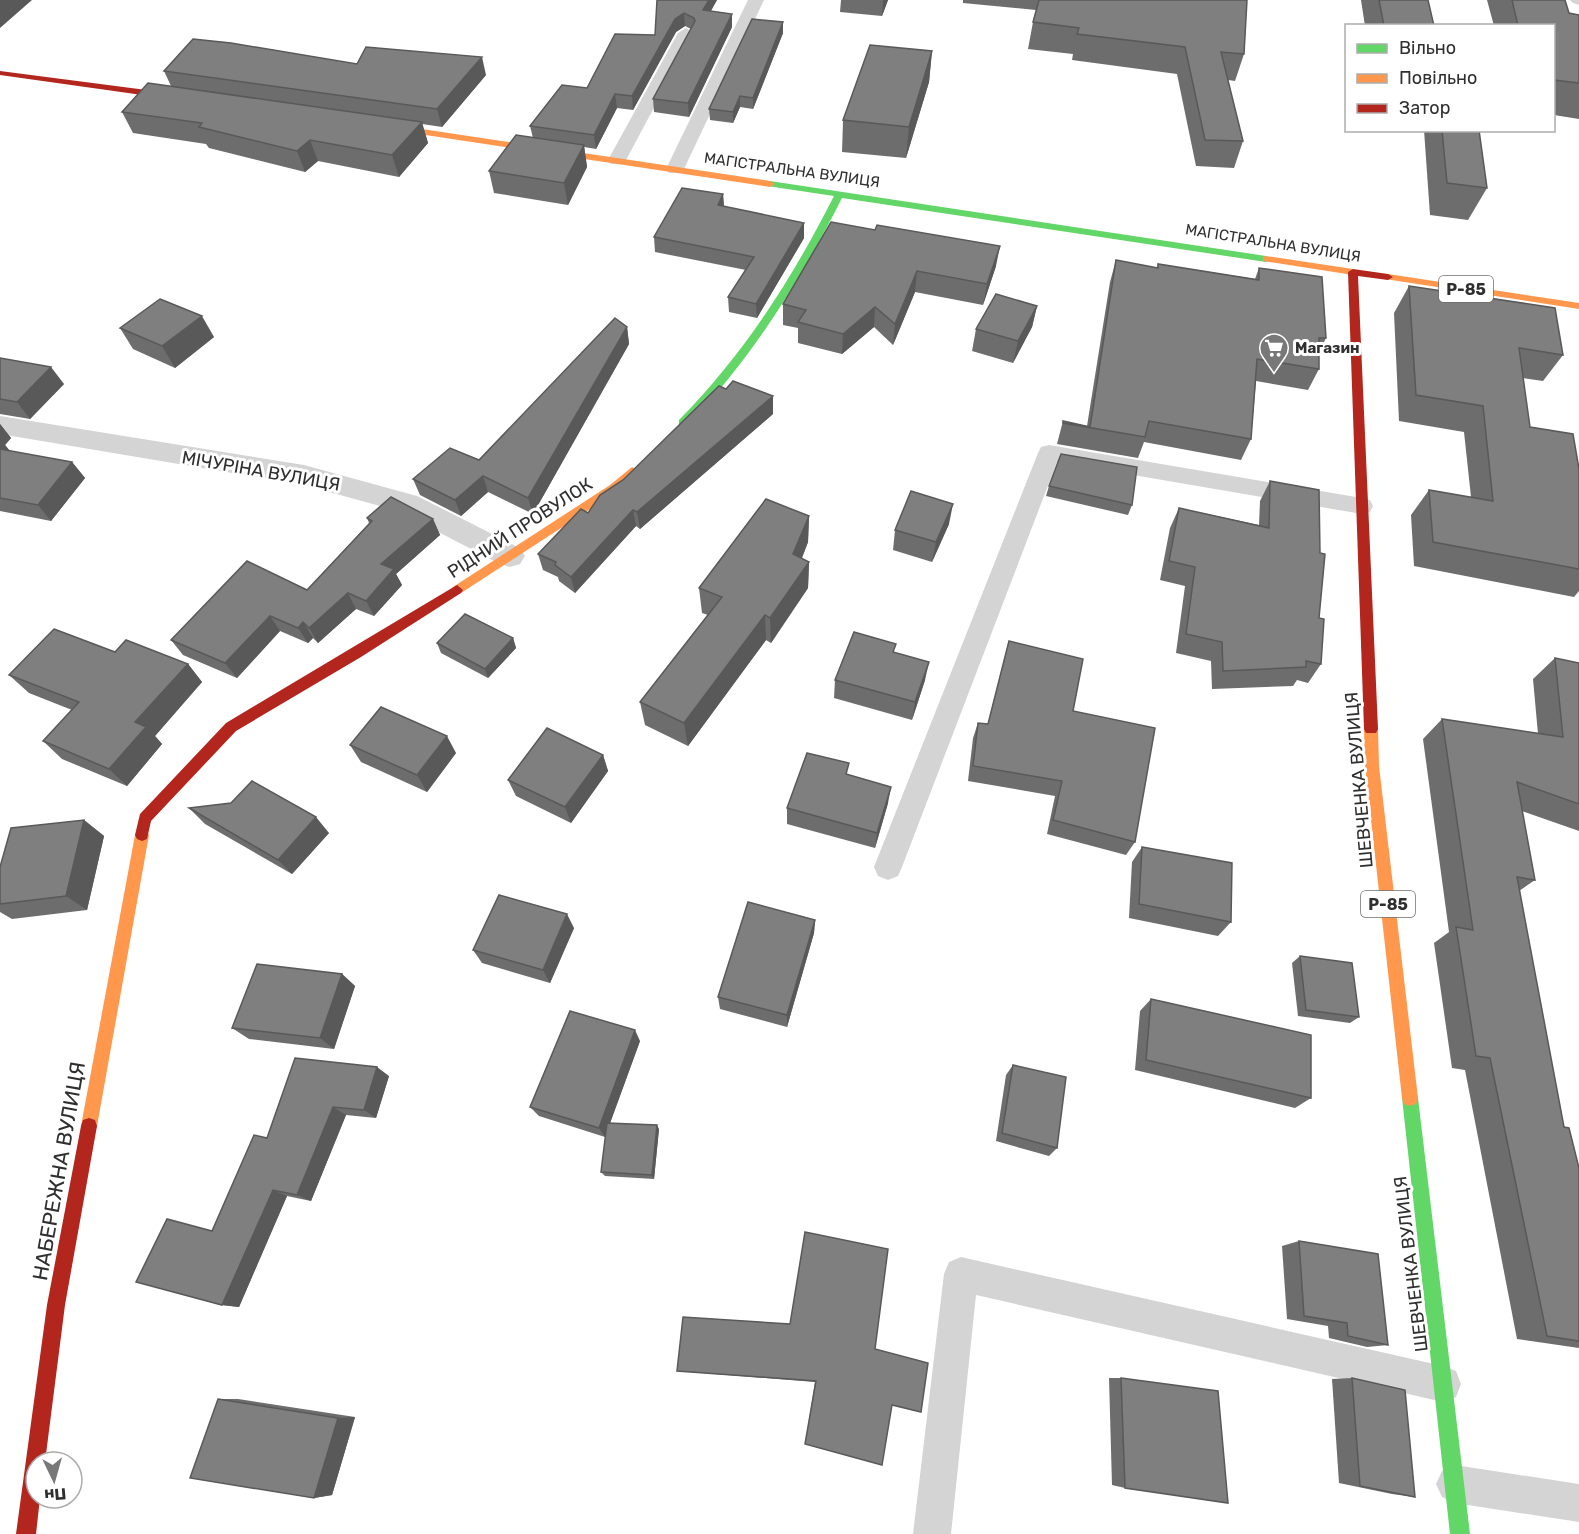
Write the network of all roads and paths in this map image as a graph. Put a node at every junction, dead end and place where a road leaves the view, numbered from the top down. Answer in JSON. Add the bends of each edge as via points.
{"nodes":[{"id":1,"x":756,"y":0,"type":"edge"},
{"id":2,"x":686,"y":33,"type":"edge"},
{"id":3,"x":0,"y":74,"type":"edge"},
{"id":4,"x":201,"y":100,"type":"edge"},
{"id":5,"x":363,"y":123,"type":"edge"},
{"id":6,"x":617,"y":160,"type":"junction"},
{"id":7,"x":675,"y":169,"type":"junction"},
{"id":8,"x":840,"y":193,"type":"junction"},
{"id":9,"x":1353,"y":272,"type":"junction"},
{"id":10,"x":1579,"y":306,"type":"edge"},
{"id":11,"x":0,"y":425,"type":"edge"},
{"id":12,"x":670,"y":435,"type":"edge"},
{"id":13,"x":646,"y":458,"type":"edge"},
{"id":14,"x":1362,"y":506,"type":"junction"},
{"id":15,"x":510,"y":556,"type":"junction"},
{"id":16,"x":145,"y":818,"type":"joint"},
{"id":17,"x":888,"y":867,"type":"dead end"},
{"id":18,"x":1443,"y":1384,"type":"junction"},
{"id":19,"x":1455,"y":1484,"type":"junction"},
{"id":20,"x":1579,"y":1503,"type":"edge"},
{"id":21,"x":26,"y":1534,"type":"edge"},
{"id":22,"x":932,"y":1534,"type":"edge"},
{"id":23,"x":1460,"y":1534,"type":"edge"}],
"edges":[{"from":1,"to":7,"type":"lane"},
{"from":2,"to":6,"type":"lane"},
{"from":3,"to":4,"type":"main road"},
{"from":5,"to":6,"type":"main road","name":"МАГІСТРАЛЬНА ВУЛИЦЯ"},
{"from":6,"to":7,"type":"main road","name":"МАГІСТРАЛЬНА ВУЛИЦЯ"},
{"from":7,"to":8,"type":"main road","name":"МАГІСТРАЛЬНА ВУЛИЦЯ"},
{"from":8,"to":9,"type":"main road","name":"МАГІСТРАЛЬНА ВУЛИЦЯ"},
{"from":8,"to":12,"type":"main road","via":[[770,322],[702,405]]},
{"from":9,"to":10,"type":"main road","name":"МАГІСТРАЛЬНА ВУЛИЦЯ","number":"Р-85"},
{"from":9,"to":14,"type":"main road","name":"ШЕВЧЕНКА ВУЛИЦЯ","number":"Р-85"},
{"from":11,"to":15,"type":"street","name":"МІЧУРІНА ВУЛИЦЯ","via":[[304,475],[407,502]]},
{"from":13,"to":15,"type":"main road","name":"РІДНИЙ ПРОВУЛОК","via":[[614,488]]},
{"from":14,"to":17,"type":"lane","via":[[1049,453]]},
{"from":14,"to":18,"type":"main road","name":"ШЕВЧЕНКА ВУЛИЦЯ","number":"Р-85","via":[[1372,766]]},
{"from":15,"to":16,"type":"main road","name":"РІДНИЙ ПРОВУЛОК","via":[[231,727]]},
{"from":16,"to":21,"type":"main road","name":"НАБЕРЕЖНА ВУЛИЦЯ","via":[[56,1305]]},
{"from":18,"to":19,"type":"main road","name":"ШЕВЧЕНКА ВУЛИЦЯ","number":"Р-85"},
{"from":18,"to":22,"type":"lane","via":[[961,1274]]},
{"from":19,"to":20,"type":"lane"},
{"from":19,"to":23,"type":"main road","name":"ШЕВЧЕНКА ВУЛИЦЯ","number":"Р-85"}]}
